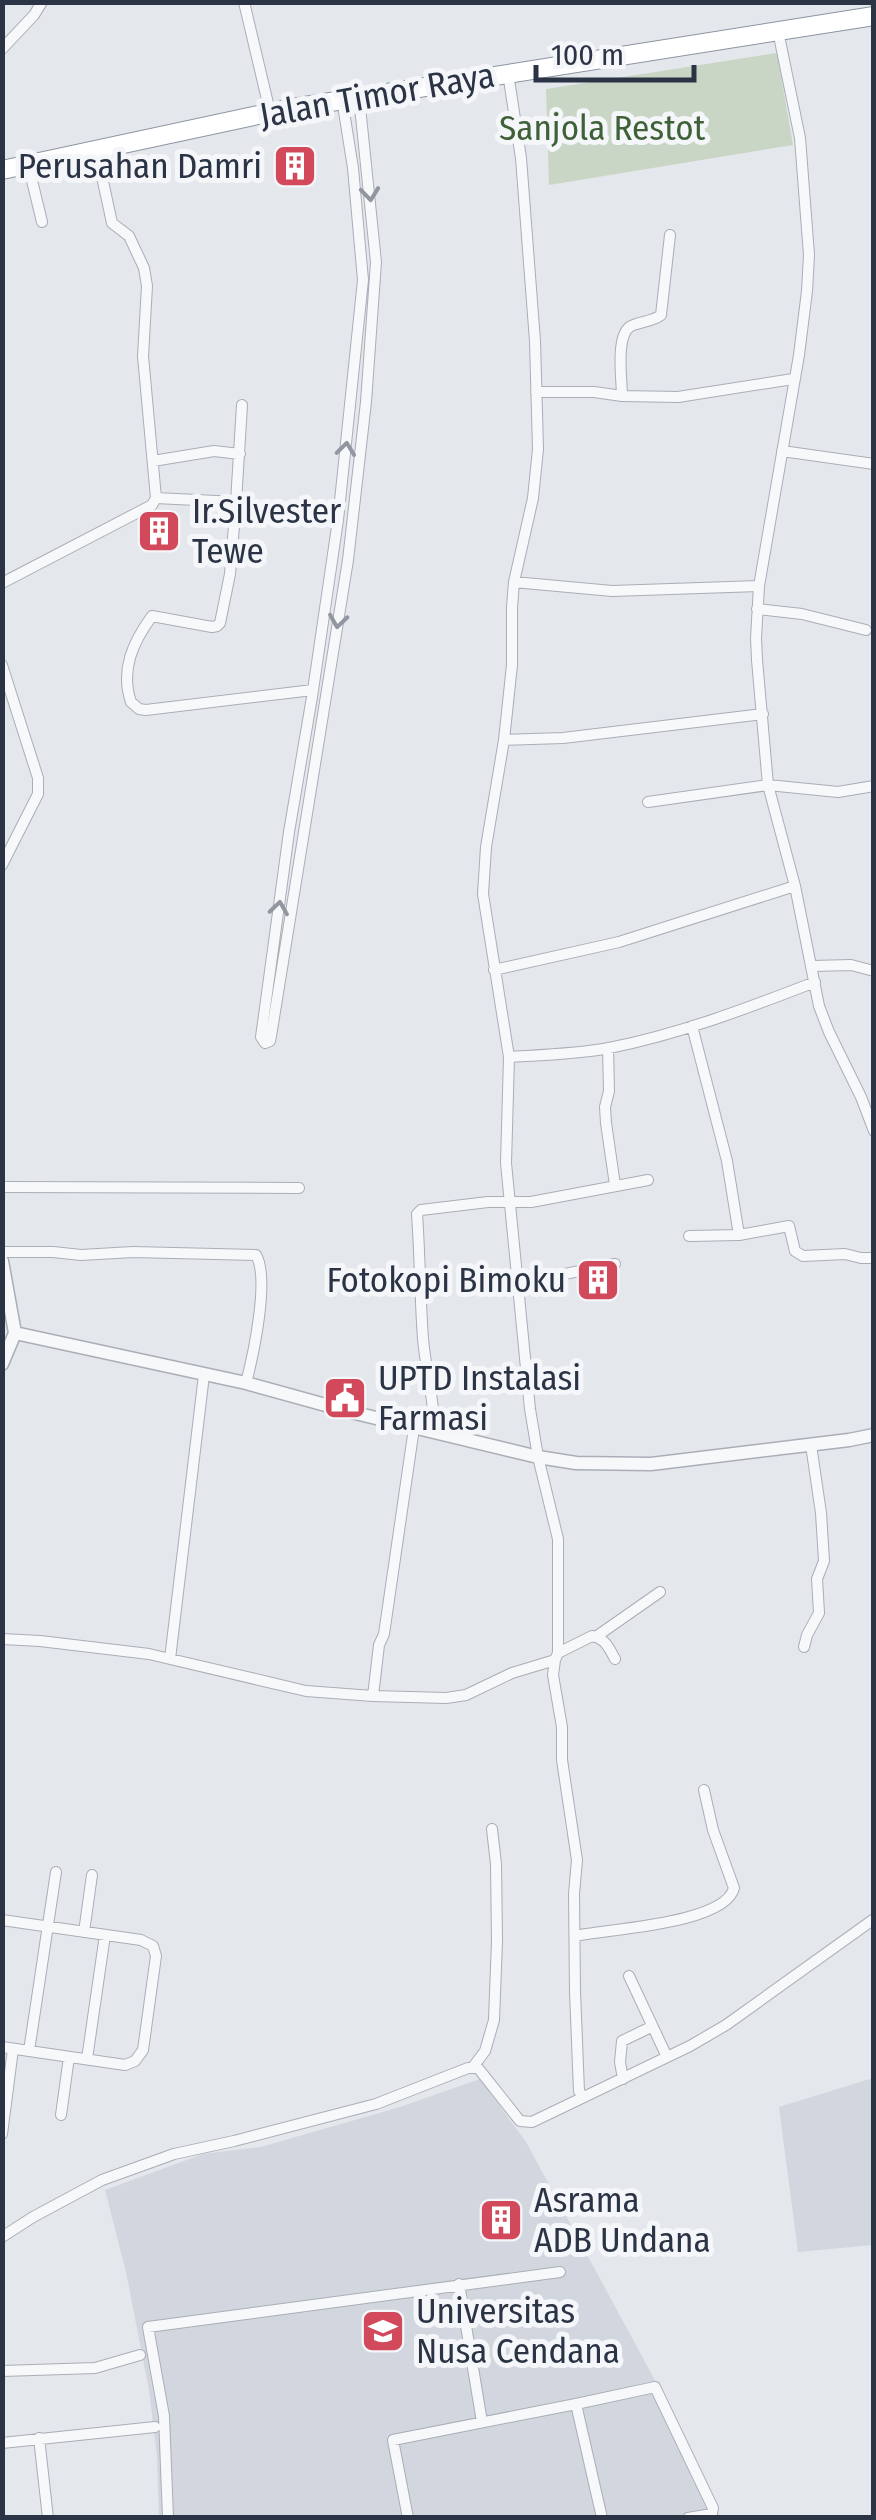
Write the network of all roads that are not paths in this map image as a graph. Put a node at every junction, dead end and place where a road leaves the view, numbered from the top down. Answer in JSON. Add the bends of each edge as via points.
{"nodes":[{"id":1,"x":42,"y":2,"type":"edge"},
{"id":2,"x":244,"y":2,"type":"edge"},
{"id":3,"x":874,"y":16,"type":"edge"},
{"id":4,"x":778,"y":32,"type":"junction"},
{"id":5,"x":2,"y":48,"type":"edge"},
{"id":6,"x":508,"y":73,"type":"junction"},
{"id":7,"x":350,"y":98,"type":"junction"},
{"id":8,"x":270,"y":112,"type":"junction"},
{"id":9,"x":96,"y":149,"type":"junction"},
{"id":10,"x":28,"y":164,"type":"junction"},
{"id":11,"x":2,"y":170,"type":"edge"},
{"id":12,"x":42,"y":222,"type":"dead end"},
{"id":13,"x":670,"y":235,"type":"dead end"},
{"id":14,"x":793,"y":379,"type":"junction"},
{"id":15,"x":536,"y":392,"type":"junction"},
{"id":16,"x":622,"y":396,"type":"junction"},
{"id":17,"x":242,"y":405,"type":"dead end"},
{"id":18,"x":782,"y":452,"type":"junction"},
{"id":19,"x":240,"y":454,"type":"junction"},
{"id":20,"x":154,"y":461,"type":"junction"},
{"id":21,"x":874,"y":464,"type":"edge"},
{"id":22,"x":156,"y":498,"type":"junction"},
{"id":23,"x":236,"y":502,"type":"junction"},
{"id":24,"x":338,"y":520,"type":"junction"},
{"id":25,"x":352,"y":521,"type":"junction"},
{"id":26,"x":514,"y":582,"type":"junction"},
{"id":27,"x":2,"y":583,"type":"edge"},
{"id":28,"x":759,"y":586,"type":"junction"},
{"id":29,"x":757,"y":609,"type":"junction"},
{"id":30,"x":866,"y":630,"type":"dead end"},
{"id":31,"x":2,"y":665,"type":"edge"},
{"id":32,"x":313,"y":690,"type":"junction"},
{"id":33,"x":763,"y":714,"type":"junction"},
{"id":34,"x":504,"y":740,"type":"junction"},
{"id":35,"x":768,"y":785,"type":"junction"},
{"id":36,"x":874,"y":786,"type":"edge"},
{"id":37,"x":648,"y":802,"type":"dead end"},
{"id":38,"x":2,"y":865,"type":"edge"},
{"id":39,"x":795,"y":886,"type":"junction"},
{"id":40,"x":812,"y":966,"type":"junction"},
{"id":41,"x":494,"y":970,"type":"junction"},
{"id":42,"x":874,"y":971,"type":"edge"},
{"id":43,"x":815,"y":982,"type":"junction"},
{"id":44,"x":692,"y":1026,"type":"junction"},
{"id":45,"x":608,"y":1048,"type":"junction"},
{"id":46,"x":509,"y":1057,"type":"junction"},
{"id":47,"x":874,"y":1131,"type":"edge"},
{"id":48,"x":648,"y":1180,"type":"dead end"},
{"id":49,"x":615,"y":1185,"type":"junction"},
{"id":50,"x":2,"y":1187,"type":"edge"},
{"id":51,"x":299,"y":1188,"type":"dead end"},
{"id":52,"x":511,"y":1203,"type":"junction"},
{"id":53,"x":738,"y":1235,"type":"junction"},
{"id":54,"x":689,"y":1236,"type":"dead end"},
{"id":55,"x":2,"y":1252,"type":"edge"},
{"id":56,"x":874,"y":1258,"type":"edge"},
{"id":57,"x":2,"y":1261,"type":"edge"},
{"id":58,"x":615,"y":1264,"type":"dead end"},
{"id":59,"x":519,"y":1283,"type":"junction"},
{"id":60,"x":5,"y":1287,"type":"edge"},
{"id":61,"x":15,"y":1333,"type":"junction"},
{"id":62,"x":2,"y":1364,"type":"edge"},
{"id":63,"x":204,"y":1375,"type":"junction"},
{"id":64,"x":246,"y":1384,"type":"junction"},
{"id":65,"x":414,"y":1428,"type":"junction"},
{"id":66,"x":435,"y":1432,"type":"junction"},
{"id":67,"x":874,"y":1435,"type":"edge"},
{"id":68,"x":811,"y":1445,"type":"junction"},
{"id":69,"x":538,"y":1457,"type":"junction"},
{"id":70,"x":660,"y":1592,"type":"dead end"},
{"id":71,"x":597,"y":1636,"type":"junction"},
{"id":72,"x":2,"y":1639,"type":"edge"},
{"id":73,"x":804,"y":1646,"type":"dead end"},
{"id":74,"x":556,"y":1656,"type":"junction"},
{"id":75,"x":170,"y":1659,"type":"junction"},
{"id":76,"x":614,"y":1659,"type":"dead end"},
{"id":77,"x":373,"y":1696,"type":"junction"},
{"id":78,"x":704,"y":1790,"type":"dead end"},
{"id":79,"x":492,"y":1829,"type":"dead end"},
{"id":80,"x":56,"y":1872,"type":"dead end"},
{"id":81,"x":92,"y":1875,"type":"dead end"},
{"id":82,"x":2,"y":1920,"type":"edge"},
{"id":83,"x":874,"y":1920,"type":"edge"},
{"id":84,"x":48,"y":1927,"type":"junction"},
{"id":85,"x":84,"y":1932,"type":"junction"},
{"id":86,"x":106,"y":1935,"type":"junction"},
{"id":87,"x":575,"y":1936,"type":"junction"},
{"id":88,"x":629,"y":1976,"type":"dead end"},
{"id":89,"x":651,"y":2027,"type":"junction"},
{"id":90,"x":8,"y":2048,"type":"edge"},
{"id":91,"x":29,"y":2051,"type":"junction"},
{"id":92,"x":69,"y":2056,"type":"junction"},
{"id":93,"x":667,"y":2057,"type":"junction"},
{"id":94,"x":87,"y":2059,"type":"junction"},
{"id":95,"x":473,"y":2067,"type":"junction"},
{"id":96,"x":623,"y":2080,"type":"junction"},
{"id":97,"x":583,"y":2097,"type":"junction"},
{"id":98,"x":61,"y":2115,"type":"dead end"},
{"id":99,"x":2,"y":2134,"type":"edge"},
{"id":100,"x":2,"y":2237,"type":"edge"},
{"id":101,"x":560,"y":2272,"type":"dead end"},
{"id":102,"x":459,"y":2284,"type":"junction"},
{"id":103,"x":140,"y":2356,"type":"dead end"},
{"id":104,"x":2,"y":2372,"type":"edge"},
{"id":105,"x":576,"y":2404,"type":"junction"},
{"id":106,"x":482,"y":2422,"type":"junction"},
{"id":107,"x":155,"y":2426,"type":"dead end"},
{"id":108,"x":39,"y":2438,"type":"junction"},
{"id":109,"x":2,"y":2442,"type":"edge"},
{"id":110,"x":48,"y":2518,"type":"edge"},
{"id":111,"x":168,"y":2518,"type":"edge"},
{"id":112,"x":408,"y":2518,"type":"edge"},
{"id":113,"x":602,"y":2518,"type":"edge"},
{"id":114,"x":688,"y":2518,"type":"edge"}],
"edges":[{"from":1,"to":5,"type":"street"},
{"from":2,"to":8,"type":"street"},
{"from":3,"to":4,"type":"highway","name":"Jalan Timor Raya"},
{"from":4,"to":6,"type":"highway","name":"Jalan Timor Raya"},
{"from":4,"to":14,"type":"street","via":[[800,138],[809,254]]},
{"from":6,"to":7,"type":"highway","name":"Jalan Timor Raya"},
{"from":6,"to":15,"type":"street","via":[[522,158]]},
{"from":7,"to":8,"type":"highway","name":"Jalan Timor Raya"},
{"from":24,"to":7,"type":"street","one_way":true,"via":[[363,280]]},
{"from":7,"to":25,"type":"street","one_way":true,"via":[[376,262]]},
{"from":8,"to":9,"type":"highway","name":"Jalan Timor Raya"},
{"from":9,"to":10,"type":"highway","name":"Jalan Timor Raya"},
{"from":9,"to":20,"type":"street","via":[[112,224],[129,236],[144,268],[143,356]]},
{"from":10,"to":11,"type":"highway","name":"Jalan Timor Raya"},
{"from":10,"to":12,"type":"street"},
{"from":13,"to":16,"type":"street","via":[[661,315],[622,336]]},
{"from":14,"to":16,"type":"street","via":[[696,396]]},
{"from":14,"to":18,"type":"street"},
{"from":15,"to":16,"type":"street"},
{"from":15,"to":26,"type":"street","via":[[536,479]]},
{"from":17,"to":19,"type":"street"},
{"from":18,"to":21,"type":"street"},
{"from":18,"to":28,"type":"street"},
{"from":19,"to":20,"type":"street","via":[[214,451]]},
{"from":19,"to":23,"type":"street"},
{"from":20,"to":22,"type":"street"},
{"from":22,"to":23,"type":"street"},
{"from":22,"to":27,"type":"street"},
{"from":23,"to":32,"type":"street","via":[[220,623],[152,616],[126,668],[131,702],[146,710]]},
{"from":24,"to":25,"type":"street"},
{"from":24,"to":32,"type":"street"},
{"from":25,"to":32,"type":"street","one_way":true,"via":[[266,1042],[261,1037]]},
{"from":26,"to":28,"type":"street","via":[[612,591]]},
{"from":26,"to":34,"type":"street"},
{"from":28,"to":29,"type":"street"},
{"from":29,"to":30,"type":"street"},
{"from":29,"to":33,"type":"street"},
{"from":31,"to":38,"type":"street","via":[[38,778],[38,794]]},
{"from":33,"to":34,"type":"street"},
{"from":33,"to":35,"type":"street"},
{"from":34,"to":41,"type":"street","via":[[483,880]]},
{"from":35,"to":36,"type":"street","via":[[838,792]]},
{"from":35,"to":37,"type":"street"},
{"from":35,"to":39,"type":"street"},
{"from":39,"to":40,"type":"street"},
{"from":39,"to":41,"type":"street","via":[[619,942]]},
{"from":40,"to":42,"type":"street","via":[[852,964]]},
{"from":40,"to":43,"type":"street"},
{"from":41,"to":46,"type":"street"},
{"from":43,"to":44,"type":"street"},
{"from":43,"to":47,"type":"street","via":[[829,1032]]},
{"from":44,"to":45,"type":"street"},
{"from":44,"to":53,"type":"street","via":[[727,1161]]},
{"from":45,"to":46,"type":"street"},
{"from":45,"to":49,"type":"street","via":[[605,1107]]},
{"from":46,"to":52,"type":"street"},
{"from":48,"to":49,"type":"street"},
{"from":49,"to":52,"type":"street"},
{"from":50,"to":51,"type":"street"},
{"from":52,"to":59,"type":"street"},
{"from":52,"to":66,"type":"street","via":[[418,1214]]},
{"from":53,"to":54,"type":"street"},
{"from":53,"to":56,"type":"street","via":[[789,1226],[802,1256]]},
{"from":55,"to":64,"type":"street","via":[[256,1255],[260,1312]]},
{"from":57,"to":60,"type":"street"},
{"from":58,"to":59,"type":"street"},
{"from":59,"to":69,"type":"street"},
{"from":60,"to":61,"type":"street"},
{"from":61,"to":62,"type":"street"},
{"from":61,"to":63,"type":"street"},
{"from":63,"to":64,"type":"street"},
{"from":63,"to":75,"type":"street"},
{"from":64,"to":65,"type":"street"},
{"from":65,"to":66,"type":"street"},
{"from":65,"to":77,"type":"street"},
{"from":66,"to":69,"type":"street"},
{"from":67,"to":68,"type":"street"},
{"from":68,"to":69,"type":"street","via":[[635,1465]]},
{"from":68,"to":73,"type":"street","via":[[824,1562],[817,1578],[819,1613]]},
{"from":69,"to":74,"type":"street","via":[[558,1539]]},
{"from":70,"to":71,"type":"street"},
{"from":71,"to":74,"type":"street"},
{"from":71,"to":76,"type":"street"},
{"from":72,"to":75,"type":"street"},
{"from":74,"to":77,"type":"street","via":[[466,1695]]},
{"from":74,"to":87,"type":"street","via":[[576,1860]]},
{"from":75,"to":77,"type":"street","via":[[306,1691]]},
{"from":78,"to":87,"type":"street","via":[[732,1896],[694,1916]]},
{"from":79,"to":95,"type":"street","via":[[494,2020]]},
{"from":80,"to":84,"type":"street"},
{"from":81,"to":85,"type":"street"},
{"from":82,"to":84,"type":"street"},
{"from":83,"to":93,"type":"street","via":[[726,2024]]},
{"from":84,"to":85,"type":"street"},
{"from":84,"to":91,"type":"street"},
{"from":85,"to":86,"type":"street"},
{"from":86,"to":94,"type":"street"},
{"from":86,"to":94,"type":"street","via":[[141,1940],[156,1951],[144,2050],[130,2064]]},
{"from":87,"to":97,"type":"street"},
{"from":88,"to":89,"type":"street"},
{"from":89,"to":93,"type":"street"},
{"from":89,"to":96,"type":"street","via":[[622,2041]]},
{"from":90,"to":91,"type":"street"},
{"from":90,"to":99,"type":"street"},
{"from":91,"to":92,"type":"street"},
{"from":92,"to":94,"type":"street"},
{"from":92,"to":98,"type":"street"},
{"from":93,"to":96,"type":"street"},
{"from":95,"to":97,"type":"street","via":[[525,2122]]},
{"from":95,"to":100,"type":"street","via":[[376,2104],[174,2154],[102,2180]]},
{"from":96,"to":97,"type":"street"},
{"from":101,"to":102,"type":"street"},
{"from":102,"to":106,"type":"street"},
{"from":102,"to":111,"type":"street","via":[[148,2328],[164,2416]]},
{"from":103,"to":104,"type":"street","via":[[95,2368]]},
{"from":105,"to":106,"type":"street"},
{"from":105,"to":113,"type":"street"},
{"from":105,"to":114,"type":"street","via":[[655,2386],[713,2508],[712,2514]]},
{"from":106,"to":112,"type":"street","via":[[393,2440]]},
{"from":107,"to":108,"type":"street"},
{"from":108,"to":109,"type":"street"},
{"from":108,"to":110,"type":"street"}]}
